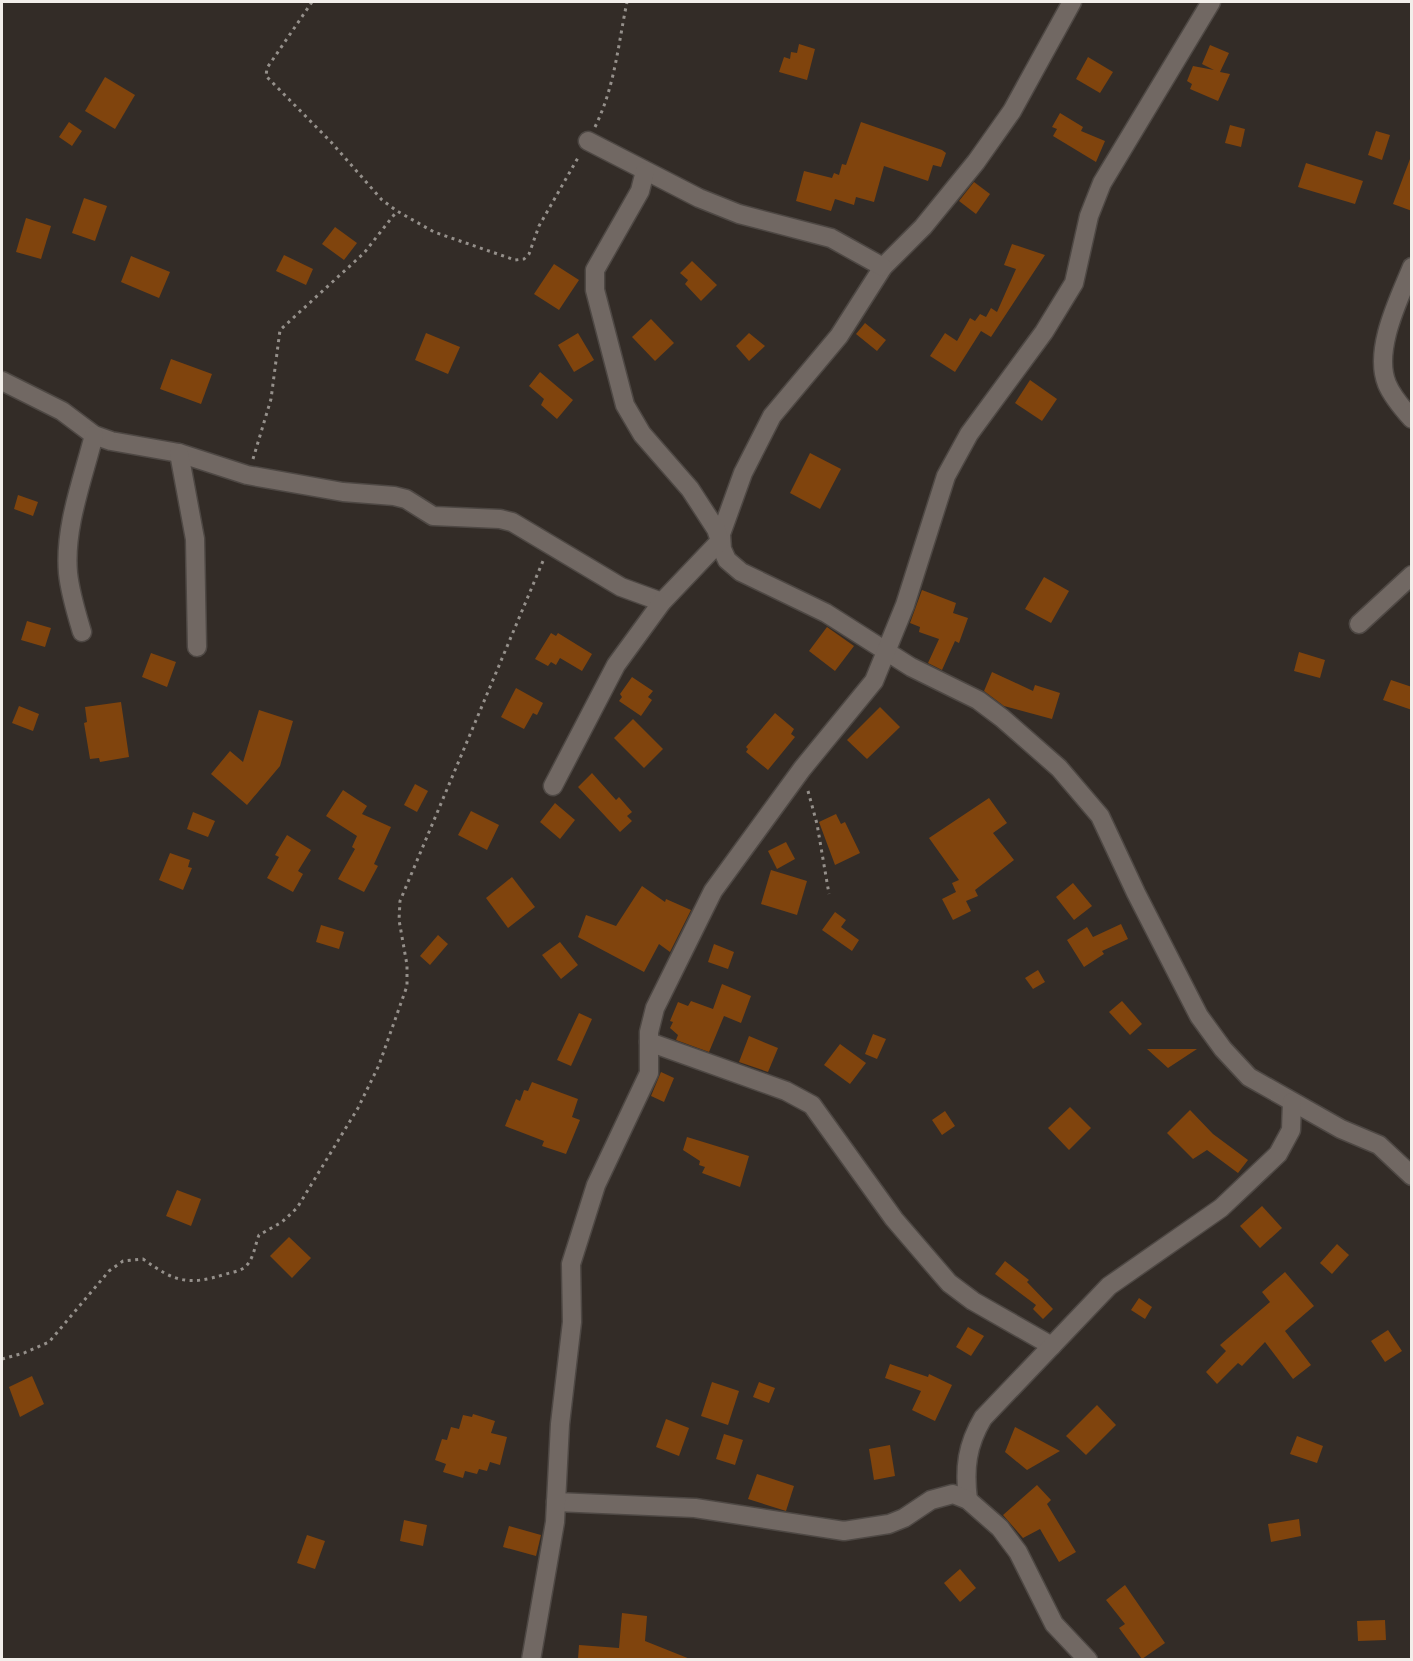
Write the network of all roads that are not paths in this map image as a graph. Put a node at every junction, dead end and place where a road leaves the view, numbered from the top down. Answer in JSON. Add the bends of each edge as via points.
{"nodes":[{"id":1,"x":1072,"y":2,"type":"edge"},
{"id":2,"x":1211,"y":2,"type":"edge"},
{"id":3,"x":588,"y":141,"type":"road end"},
{"id":4,"x":645,"y":171,"type":"junction"},
{"id":5,"x":884,"y":267,"type":"junction"},
{"id":6,"x":1412,"y":267,"type":"edge"},
{"id":7,"x":2,"y":381,"type":"edge"},
{"id":8,"x":1412,"y":418,"type":"edge"},
{"id":9,"x":94,"y":435,"type":"junction"},
{"id":10,"x":178,"y":453,"type":"junction"},
{"id":11,"x":720,"y":541,"type":"junction"},
{"id":12,"x":1412,"y":575,"type":"edge"},
{"id":13,"x":662,"y":602,"type":"junction"},
{"id":14,"x":1359,"y":624,"type":"dead end"},
{"id":15,"x":82,"y":632,"type":"dead end"},
{"id":16,"x":197,"y":647,"type":"dead end"},
{"id":17,"x":886,"y":650,"type":"junction"},
{"id":18,"x":553,"y":786,"type":"dead end"},
{"id":19,"x":649,"y":1042,"type":"junction"},
{"id":20,"x":1292,"y":1102,"type":"junction"},
{"id":21,"x":1412,"y":1176,"type":"edge"},
{"id":22,"x":1052,"y":1347,"type":"junction"},
{"id":23,"x":968,"y":1500,"type":"junction"},
{"id":24,"x":556,"y":1502,"type":"junction"},
{"id":25,"x":531,"y":1659,"type":"edge"},
{"id":26,"x":1088,"y":1659,"type":"edge"}],
"edges":[{"from":1,"to":5,"type":"street","via":[[1012,111],[976,162]]},
{"from":2,"to":17,"type":"street","via":[[1102,183],[1089,216],[1074,283],[1044,332],[969,434],[950,468]]},
{"from":3,"to":4,"type":"street"},
{"from":4,"to":5,"type":"street","via":[[739,214],[831,238]]},
{"from":4,"to":11,"type":"street","via":[[640,191],[595,270],[595,290],[625,405],[642,434],[690,489]]},
{"from":5,"to":11,"type":"street","via":[[840,336],[772,416],[743,474]]},
{"from":6,"to":8,"type":"street","via":[[1393,314],[1382,359],[1387,384]]},
{"from":7,"to":9,"type":"street","via":[[62,411]]},
{"from":9,"to":10,"type":"street","via":[[131,446]]},
{"from":9,"to":15,"type":"street","via":[[68,550],[72,598]]},
{"from":10,"to":13,"type":"street","via":[[247,475],[343,492],[394,496],[433,516],[500,519],[621,587]]},
{"from":10,"to":16,"type":"street","via":[[195,539]]},
{"from":11,"to":13,"type":"street"},
{"from":11,"to":17,"type":"street","via":[[727,560],[741,572],[826,613]]},
{"from":12,"to":14,"type":"street"},
{"from":13,"to":18,"type":"street","via":[[616,665]]},
{"from":17,"to":19,"type":"street","via":[[874,681],[802,769],[708,898],[655,1008]]},
{"from":17,"to":20,"type":"street","via":[[911,668],[978,700],[1059,768],[1086,797],[1100,816],[1199,1016],[1250,1077]]},
{"from":19,"to":22,"type":"street","via":[[786,1091],[812,1105],[894,1219],[949,1283]]},
{"from":19,"to":24,"type":"street","via":[[651,1064],[645,1085],[596,1185],[571,1264],[572,1322]]},
{"from":20,"to":21,"type":"street","via":[[1379,1145]]},
{"from":20,"to":22,"type":"street","via":[[1291,1130],[1278,1154],[1221,1208],[1109,1286]]},
{"from":22,"to":23,"type":"street","via":[[983,1418],[974,1433],[965,1464]]},
{"from":23,"to":24,"type":"street","via":[[944,1494],[889,1524],[844,1531],[695,1508]]},
{"from":23,"to":26,"type":"street","via":[[1000,1528],[1018,1552],[1054,1624]]},
{"from":24,"to":25,"type":"street"}]}
